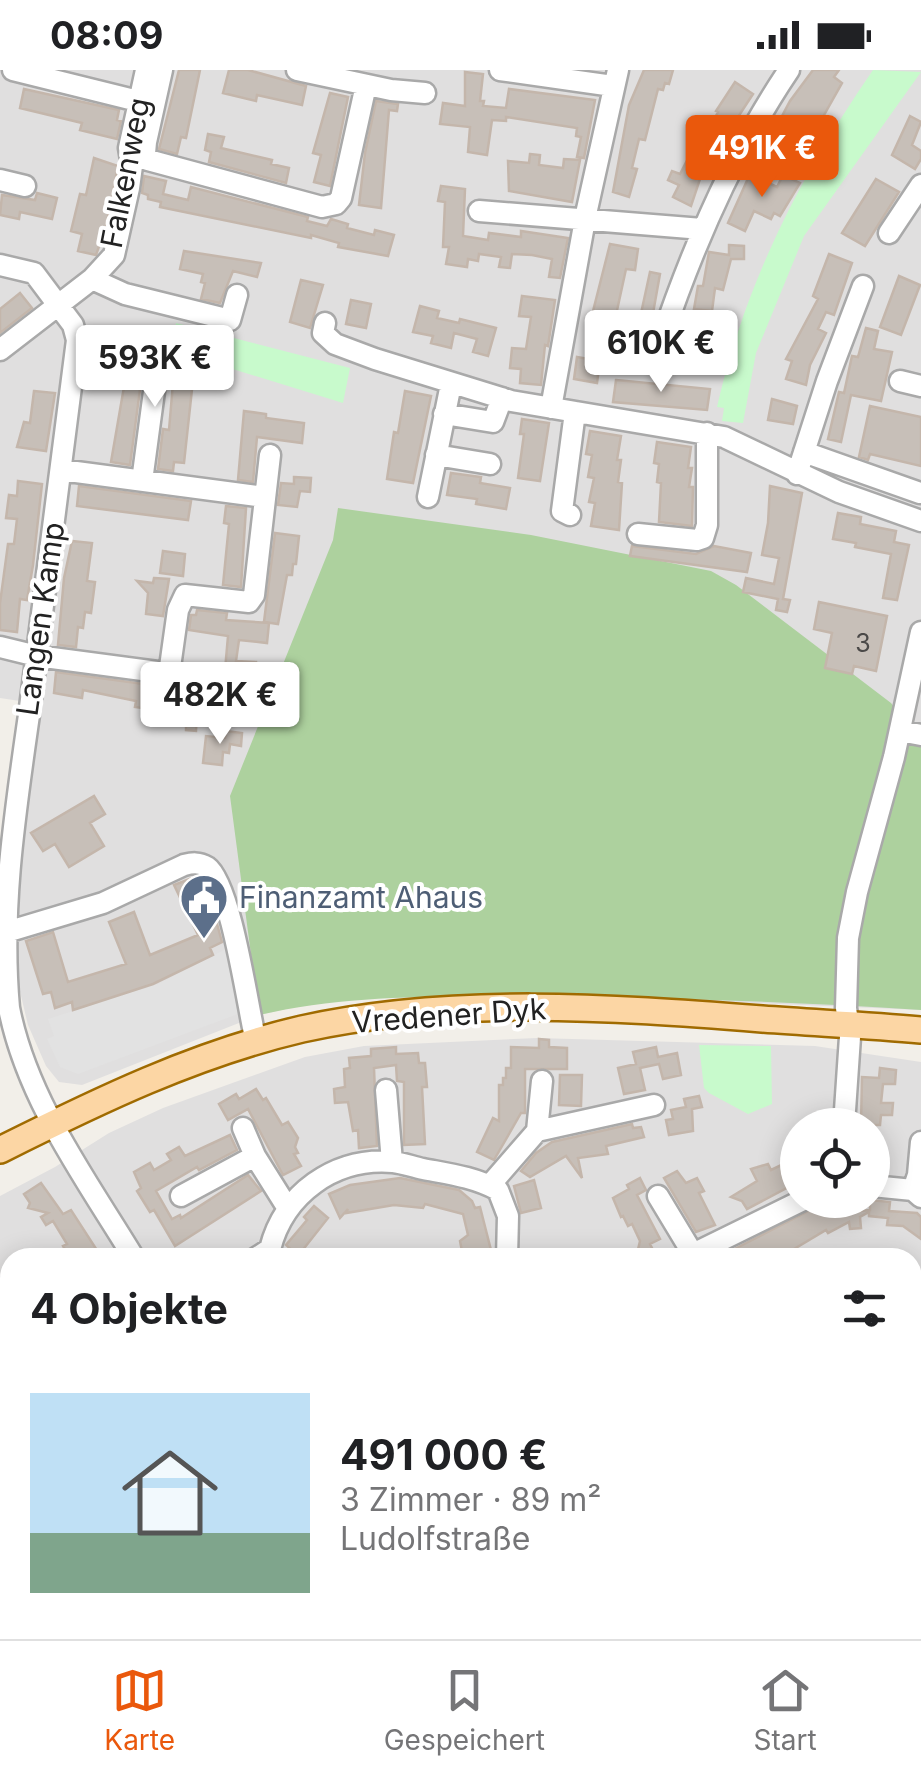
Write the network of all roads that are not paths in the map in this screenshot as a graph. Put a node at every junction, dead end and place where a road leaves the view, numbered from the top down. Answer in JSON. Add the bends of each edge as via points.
{"nodes":[{"id":1,"x":14,"y":70,"type":"edge"},
{"id":2,"x":146,"y":70,"type":"edge"},
{"id":3,"x":162,"y":70,"type":"edge"},
{"id":4,"x":297,"y":70,"type":"edge"},
{"id":5,"x":500,"y":70,"type":"edge"},
{"id":6,"x":789,"y":70,"type":"edge"},
{"id":7,"x":616,"y":78,"type":"edge"},
{"id":8,"x":366,"y":85,"type":"junction"},
{"id":9,"x":425,"y":93,"type":"dead end"},
{"id":10,"x":138,"y":101,"type":"junction"},
{"id":11,"x":137,"y":150,"type":"junction"},
{"id":12,"x":0,"y":180,"type":"edge"},
{"id":13,"x":921,"y":185,"type":"edge"},
{"id":14,"x":25,"y":186,"type":"dead end"},
{"id":15,"x":479,"y":211,"type":"dead end"},
{"id":16,"x":585,"y":222,"type":"junction"},
{"id":17,"x":702,"y":230,"type":"junction"},
{"id":18,"x":889,"y":233,"type":"dead end"},
{"id":19,"x":0,"y":264,"type":"edge"},
{"id":20,"x":92,"y":279,"type":"junction"},
{"id":21,"x":863,"y":286,"type":"dead end"},
{"id":22,"x":237,"y":295,"type":"dead end"},
{"id":23,"x":58,"y":306,"type":"junction"},
{"id":24,"x":325,"y":324,"type":"dead end"},
{"id":25,"x":662,"y":341,"type":"dead end"},
{"id":26,"x":0,"y":350,"type":"edge"},
{"id":27,"x":155,"y":384,"type":"dead end"},
{"id":28,"x":450,"y":384,"type":"junction"},
{"id":29,"x":502,"y":398,"type":"junction"},
{"id":30,"x":551,"y":408,"type":"junction"},
{"id":31,"x":575,"y":412,"type":"junction"},
{"id":32,"x":444,"y":414,"type":"junction"},
{"id":33,"x":707,"y":433,"type":"junction"},
{"id":34,"x":804,"y":452,"type":"junction"},
{"id":35,"x":270,"y":455,"type":"dead end"},
{"id":36,"x":436,"y":455,"type":"junction"},
{"id":37,"x":490,"y":464,"type":"dead end"},
{"id":38,"x":61,"y":470,"type":"junction"},
{"id":39,"x":798,"y":474,"type":"junction"},
{"id":40,"x":142,"y":482,"type":"junction"},
{"id":41,"x":920,"y":493,"type":"edge"},
{"id":42,"x":265,"y":496,"type":"junction"},
{"id":43,"x":428,"y":497,"type":"dead end"},
{"id":44,"x":570,"y":515,"type":"dead end"},
{"id":45,"x":921,"y":521,"type":"edge"},
{"id":46,"x":638,"y":534,"type":"dead end"},
{"id":47,"x":921,"y":632,"type":"edge"},
{"id":48,"x":0,"y":647,"type":"edge"},
{"id":49,"x":37,"y":656,"type":"junction"},
{"id":50,"x":910,"y":733,"type":"edge"},
{"id":51,"x":0,"y":743,"type":"edge"},
{"id":52,"x":22,"y":747,"type":"junction"},
{"id":53,"x":0,"y":934,"type":"edge"},
{"id":54,"x":848,"y":1025,"type":"junction"},
{"id":55,"x":921,"y":1030,"type":"edge"},
{"id":56,"x":256,"y":1042,"type":"junction"},
{"id":57,"x":542,"y":1081,"type":"dead end"},
{"id":58,"x":386,"y":1090,"type":"dead end"},
{"id":59,"x":654,"y":1105,"type":"dead end"},
{"id":60,"x":845,"y":1108,"type":"edge"},
{"id":61,"x":52,"y":1123,"type":"junction"},
{"id":62,"x":243,"y":1128,"type":"dead end"},
{"id":63,"x":536,"y":1130,"type":"junction"},
{"id":64,"x":921,"y":1142,"type":"edge"},
{"id":65,"x":0,"y":1150,"type":"edge"},
{"id":66,"x":254,"y":1156,"type":"junction"},
{"id":67,"x":392,"y":1162,"type":"junction"},
{"id":68,"x":490,"y":1186,"type":"junction"},
{"id":69,"x":890,"y":1189,"type":"edge"},
{"id":70,"x":917,"y":1194,"type":"edge"},
{"id":71,"x":181,"y":1196,"type":"dead end"},
{"id":72,"x":658,"y":1196,"type":"dead end"},
{"id":73,"x":287,"y":1207,"type":"junction"},
{"id":74,"x":780,"y":1212,"type":"edge"},
{"id":75,"x":128,"y":1248,"type":"edge"},
{"id":76,"x":269,"y":1248,"type":"edge"},
{"id":77,"x":507,"y":1248,"type":"edge"},
{"id":78,"x":688,"y":1248,"type":"edge"},
{"id":79,"x":709,"y":1248,"type":"edge"}],
"edges":[{"from":1,"to":10,"type":"street"},
{"from":2,"to":10,"type":"street","name":"Falkenweg"},
{"from":3,"to":11,"type":"street"},
{"from":4,"to":8,"type":"street"},
{"from":5,"to":7,"type":"street"},
{"from":6,"to":17,"type":"street"},
{"from":7,"to":16,"type":"street"},
{"from":8,"to":9,"type":"street"},
{"from":8,"to":11,"type":"street","via":[[346,184],[330,207],[156,164]]},
{"from":10,"to":11,"type":"street","name":"Falkenweg"},
{"from":11,"to":20,"type":"street","name":"Falkenweg","via":[[117,243]]},
{"from":12,"to":14,"type":"street"},
{"from":13,"to":18,"type":"street"},
{"from":15,"to":16,"type":"street"},
{"from":16,"to":17,"type":"street"},
{"from":16,"to":30,"type":"street"},
{"from":17,"to":25,"type":"street"},
{"from":19,"to":23,"type":"street","name":"Langen Kamp","via":[[34,273]]},
{"from":20,"to":22,"type":"street","name":"Falkenweg","via":[[230,320]]},
{"from":20,"to":23,"type":"street"},
{"from":21,"to":34,"type":"street"},
{"from":23,"to":26,"type":"street"},
{"from":23,"to":38,"type":"street","name":"Langen Kamp","via":[[77,340]]},
{"from":24,"to":28,"type":"street","via":[[335,344]]},
{"from":27,"to":40,"type":"street"},
{"from":28,"to":29,"type":"street"},
{"from":28,"to":32,"type":"street"},
{"from":29,"to":30,"type":"street"},
{"from":29,"to":32,"type":"street","via":[[493,422]]},
{"from":30,"to":31,"type":"street"},
{"from":31,"to":33,"type":"street"},
{"from":31,"to":44,"type":"street","via":[[562,511]]},
{"from":32,"to":36,"type":"street"},
{"from":33,"to":39,"type":"street"},
{"from":33,"to":46,"type":"street","via":[[703,538]]},
{"from":34,"to":39,"type":"street"},
{"from":34,"to":41,"type":"street"},
{"from":35,"to":42,"type":"street"},
{"from":36,"to":37,"type":"street"},
{"from":36,"to":43,"type":"street"},
{"from":38,"to":40,"type":"street"},
{"from":38,"to":49,"type":"street","name":"Langen Kamp"},
{"from":39,"to":45,"type":"street"},
{"from":40,"to":42,"type":"street"},
{"from":42,"to":49,"type":"street","via":[[254,596],[250,602],[186,596],[165,673]]},
{"from":47,"to":50,"type":"street"},
{"from":48,"to":49,"type":"street"},
{"from":49,"to":52,"type":"street","name":"Langen Kamp"},
{"from":50,"to":54,"type":"street","via":[[852,917]]},
{"from":51,"to":52,"type":"street"},
{"from":52,"to":53,"type":"street","name":"Langen Kamp"},
{"from":53,"to":56,"type":"street","via":[[103,903],[184,865],[206,866],[231,919]]},
{"from":53,"to":61,"type":"street","name":"Langen Kamp","via":[[21,1051]]},
{"from":54,"to":55,"type":"main road","name":"Vredener Dyk"},
{"from":54,"to":56,"type":"main road","name":"Vredener Dyk","via":[[556,1008],[442,1011],[377,1016]]},
{"from":54,"to":60,"type":"street"},
{"from":56,"to":61,"type":"main road","name":"Vredener Dyk","via":[[128,1087]]},
{"from":57,"to":63,"type":"street"},
{"from":58,"to":67,"type":"street"},
{"from":59,"to":63,"type":"street"},
{"from":61,"to":65,"type":"main road","name":"Vredener Dyk"},
{"from":61,"to":75,"type":"street","name":"Langen Kamp"},
{"from":62,"to":66,"type":"street"},
{"from":63,"to":68,"type":"street"},
{"from":64,"to":70,"type":"street"},
{"from":66,"to":71,"type":"street"},
{"from":66,"to":73,"type":"street"},
{"from":67,"to":68,"type":"street"},
{"from":67,"to":73,"type":"street","via":[[341,1169]]},
{"from":68,"to":77,"type":"street","via":[[508,1216]]},
{"from":69,"to":70,"type":"street"},
{"from":72,"to":78,"type":"street"},
{"from":73,"to":76,"type":"street"},
{"from":74,"to":79,"type":"street"}]}
